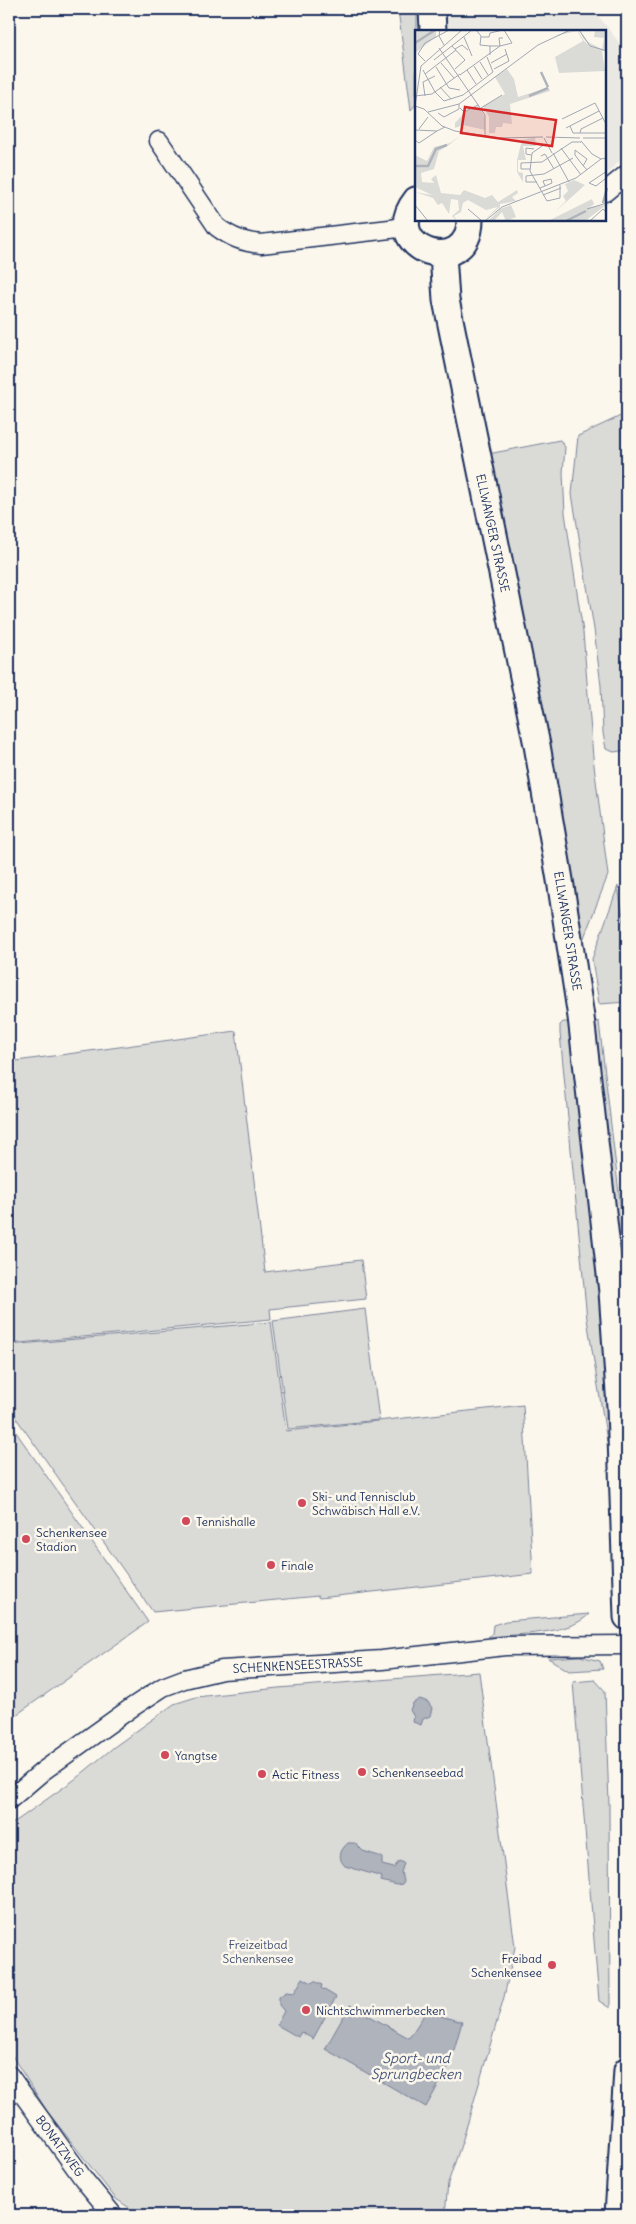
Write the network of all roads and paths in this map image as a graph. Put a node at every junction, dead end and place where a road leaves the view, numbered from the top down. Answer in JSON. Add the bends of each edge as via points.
{"nodes":[{"id":1,"x":432,"y":9,"type":"edge"},
{"id":2,"x":433,"y":30,"type":"edge"},
{"id":3,"x":159,"y":141,"type":"dead end"},
{"id":4,"x":625,"y":181,"type":"edge"},
{"id":5,"x":606,"y":191,"type":"edge"},
{"id":6,"x":415,"y":202,"type":"edge"},
{"id":7,"x":473,"y":221,"type":"edge"},
{"id":8,"x":407,"y":227,"type":"junction"},
{"id":9,"x":443,"y":254,"type":"junction"},
{"id":10,"x":627,"y":1617,"type":"edge"},
{"id":11,"x":627,"y":1645,"type":"edge"},
{"id":12,"x":9,"y":1800,"type":"edge"},
{"id":13,"x":627,"y":2070,"type":"edge"},
{"id":14,"x":9,"y":2075,"type":"edge"},
{"id":15,"x":113,"y":2215,"type":"edge"},
{"id":16,"x":618,"y":2215,"type":"edge"}],
"edges":[{"from":1,"to":2,"type":"main road"},
{"from":3,"to":8,"type":"street","via":[[217,227],[243,242],[261,244]]},
{"from":4,"to":5,"type":"street"},
{"from":6,"to":8,"type":"main road","via":[[407,216]]},
{"from":7,"to":9,"type":"main road","via":[[459,246]]},
{"from":8,"to":9,"type":"main road","via":[[409,236],[423,251]]},
{"from":9,"to":10,"type":"main road","name":"ELLWANGER STRASSE","via":[[446,300],[537,746],[581,1017],[612,1292],[620,1407]]},
{"from":11,"to":12,"type":"street","name":"SCHENKENSEESTRASSE","via":[[506,1646],[382,1660],[222,1670],[184,1678],[163,1687],[131,1708],[43,1771]]},
{"from":13,"to":16,"type":"main road"},
{"from":14,"to":15,"type":"street","name":"BONATZWEG"}]}
